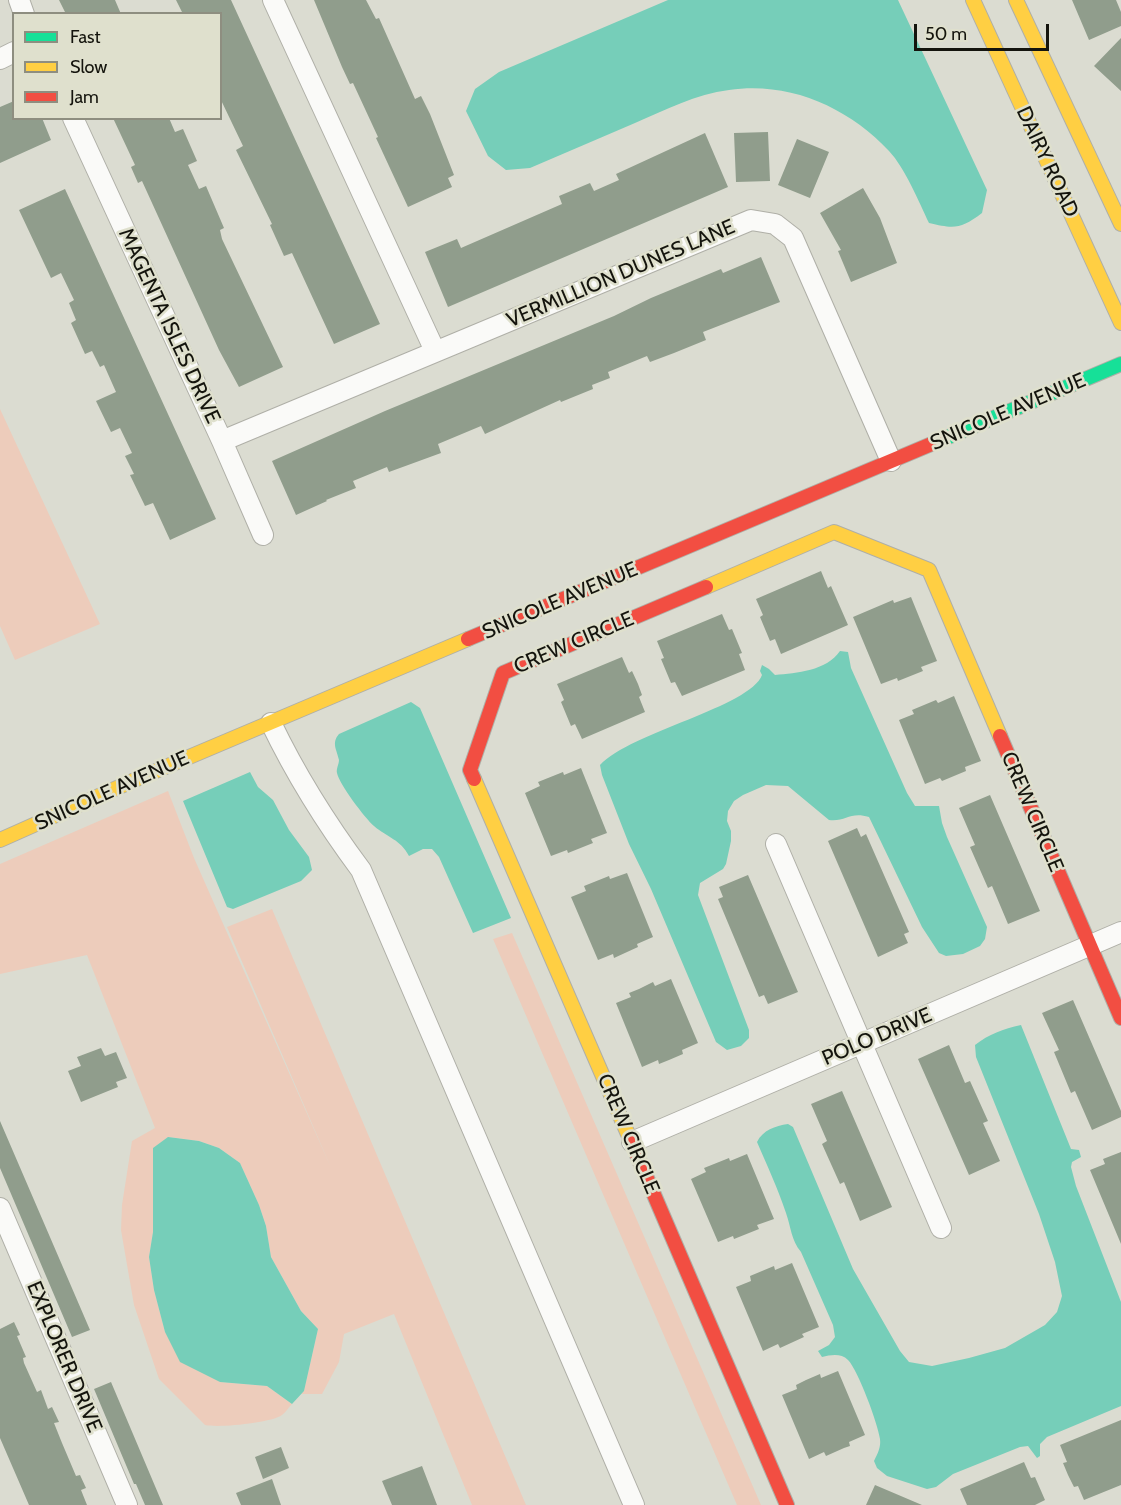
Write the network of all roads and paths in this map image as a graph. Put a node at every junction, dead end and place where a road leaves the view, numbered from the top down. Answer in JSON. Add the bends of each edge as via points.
{"nodes":[{"id":1,"x":273,"y":0,"type":"edge"},
{"id":2,"x":974,"y":0,"type":"edge"},
{"id":3,"x":1017,"y":0,"type":"edge"},
{"id":4,"x":74,"y":120,"type":"edge"},
{"id":5,"x":1121,"y":224,"type":"edge"},
{"id":6,"x":1121,"y":323,"type":"edge"},
{"id":7,"x":435,"y":351,"type":"junction"},
{"id":8,"x":1121,"y":364,"type":"edge"},
{"id":9,"x":222,"y":441,"type":"junction"},
{"id":10,"x":891,"y":461,"type":"junction"},
{"id":11,"x":263,"y":535,"type":"dead end"},
{"id":12,"x":271,"y":723,"type":"junction"},
{"id":13,"x":0,"y":840,"type":"edge"},
{"id":14,"x":776,"y":844,"type":"dead end"},
{"id":15,"x":1121,"y":932,"type":"edge"},
{"id":16,"x":1089,"y":945,"type":"junction"},
{"id":17,"x":1121,"y":1017,"type":"edge"},
{"id":18,"x":862,"y":1043,"type":"junction"},
{"id":19,"x":632,"y":1142,"type":"junction"},
{"id":20,"x":0,"y":1208,"type":"edge"},
{"id":21,"x":941,"y":1228,"type":"dead end"},
{"id":22,"x":127,"y":1505,"type":"edge"},
{"id":23,"x":634,"y":1505,"type":"edge"},
{"id":24,"x":787,"y":1505,"type":"edge"}],
"edges":[{"from":1,"to":7,"type":"street"},
{"from":2,"to":6,"type":"street","name":"DAIRY ROAD"},
{"from":3,"to":5,"type":"street","name":"DAIRY ROAD"},
{"from":4,"to":9,"type":"street","name":"MAGENTA ISLES DRIVE"},
{"from":7,"to":9,"type":"street","name":"VERMILLION DUNES LANE"},
{"from":7,"to":10,"type":"street","name":"VERMILLION DUNES LANE","via":[[751,220],[776,224],[793,238]]},
{"from":8,"to":10,"type":"street","name":"SNICOLE AVENUE"},
{"from":9,"to":11,"type":"street","name":"MAGENTA ISLES DRIVE"},
{"from":10,"to":12,"type":"street","name":"SNICOLE AVENUE"},
{"from":12,"to":13,"type":"street","name":"SNICOLE AVENUE"},
{"from":12,"to":23,"type":"street","via":[[299,778],[361,870]]},
{"from":14,"to":18,"type":"street"},
{"from":15,"to":16,"type":"street","name":"POLO DRIVE"},
{"from":16,"to":17,"type":"street","name":"CREW CIRCLE"},
{"from":16,"to":18,"type":"street","name":"POLO DRIVE"},
{"from":16,"to":19,"type":"street","name":"CREW CIRCLE","via":[[929,570],[834,532],[514,668],[503,673],[470,770]]},
{"from":18,"to":19,"type":"street","name":"POLO DRIVE"},
{"from":18,"to":21,"type":"street"},
{"from":19,"to":24,"type":"street","name":"CREW CIRCLE"},
{"from":20,"to":22,"type":"street","name":"EXPLORER DRIVE"}]}
